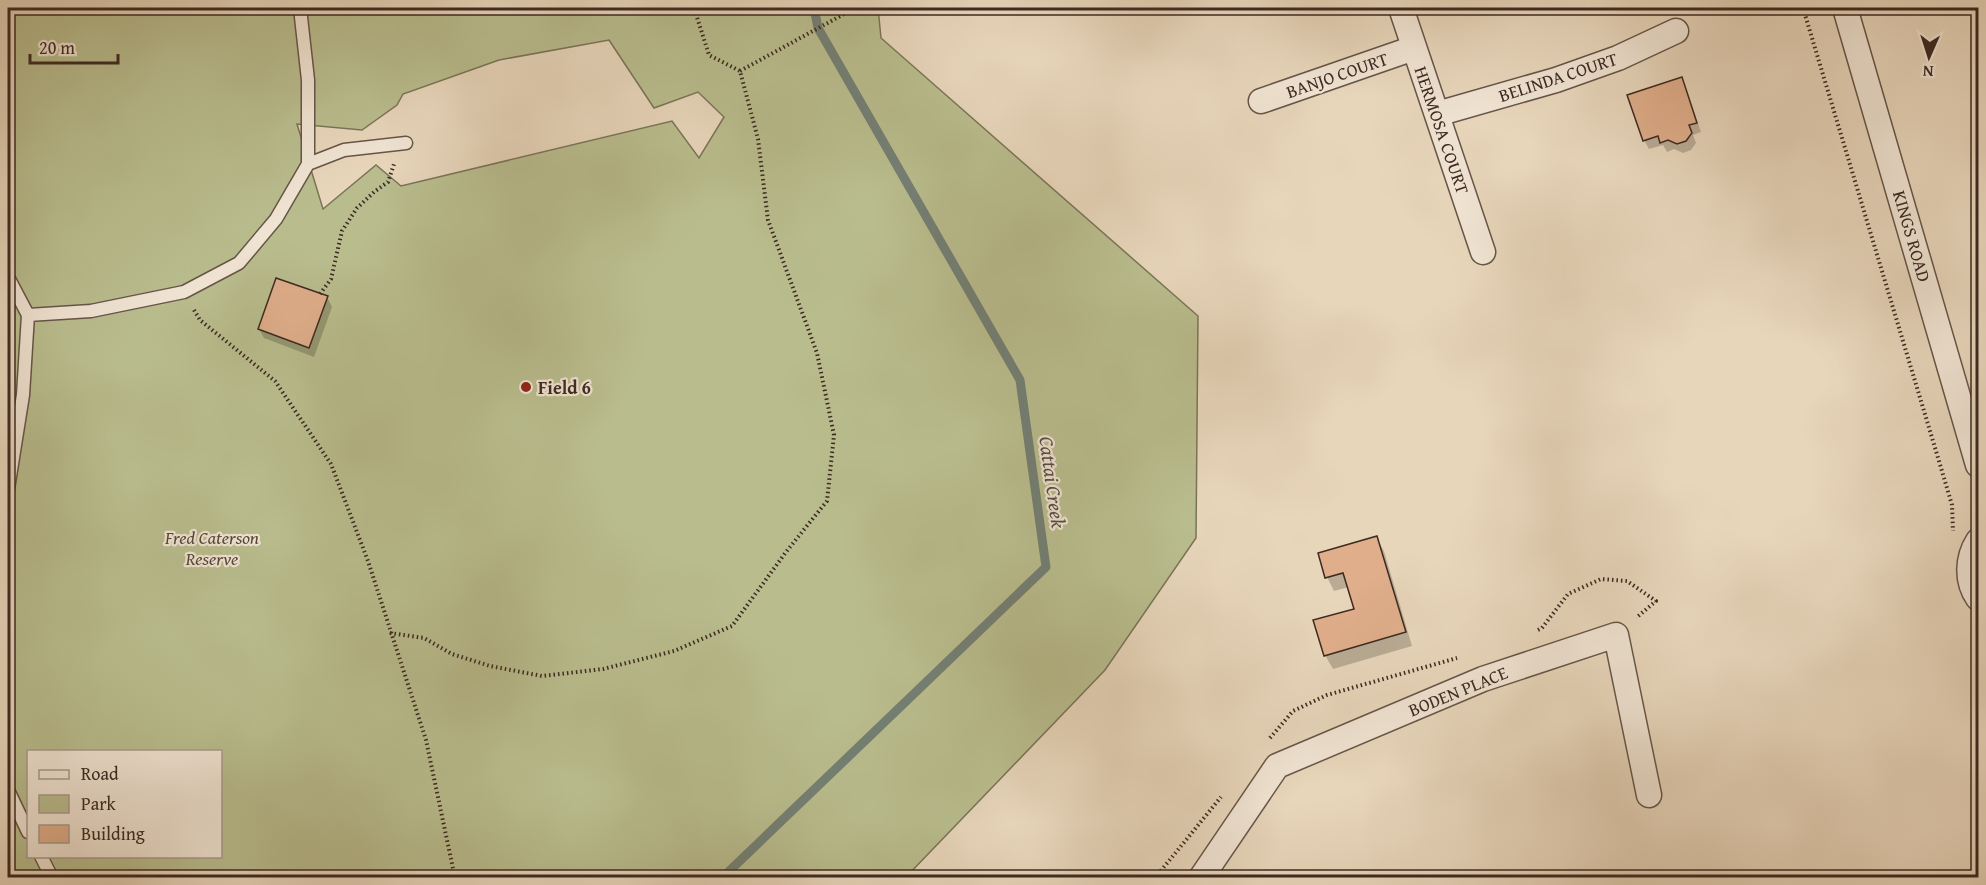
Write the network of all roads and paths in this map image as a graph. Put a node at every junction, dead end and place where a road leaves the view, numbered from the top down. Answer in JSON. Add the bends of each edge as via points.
{"nodes":[{"id":1,"x":300,"y":8,"type":"edge"},
{"id":2,"x":694,"y":8,"type":"edge"},
{"id":3,"x":855,"y":8,"type":"edge"},
{"id":4,"x":1401,"y":8,"type":"edge"},
{"id":5,"x":1803,"y":8,"type":"edge"},
{"id":6,"x":1845,"y":8,"type":"edge"},
{"id":7,"x":1676,"y":31,"type":"dead end"},
{"id":8,"x":1414,"y":48,"type":"junction"},
{"id":9,"x":740,"y":71,"type":"junction"},
{"id":10,"x":1261,"y":101,"type":"dead end"},
{"id":11,"x":1437,"y":114,"type":"junction"},
{"id":12,"x":406,"y":142,"type":"joint"},
{"id":13,"x":308,"y":164,"type":"junction"},
{"id":14,"x":1483,"y":252,"type":"dead end"},
{"id":15,"x":8,"y":277,"type":"edge"},
{"id":16,"x":184,"y":292,"type":"junction"},
{"id":17,"x":320,"y":294,"type":"dead end"},
{"id":18,"x":28,"y":315,"type":"junction"},
{"id":19,"x":1978,"y":465,"type":"edge"},
{"id":20,"x":8,"y":489,"type":"edge"},
{"id":21,"x":1953,"y":534,"type":"dead end"},
{"id":22,"x":1978,"y":541,"type":"edge"},
{"id":23,"x":1978,"y":598,"type":"edge"},
{"id":24,"x":390,"y":633,"type":"junction"},
{"id":25,"x":8,"y":790,"type":"edge"},
{"id":26,"x":1649,"y":795,"type":"dead end"},
{"id":27,"x":27,"y":830,"type":"edge"},
{"id":28,"x":42,"y":858,"type":"edge"},
{"id":29,"x":52,"y":878,"type":"edge"},
{"id":30,"x":455,"y":878,"type":"edge"},
{"id":31,"x":1201,"y":878,"type":"edge"}],
"edges":[{"from":1,"to":13,"type":"lane","via":[[309,80]]},
{"from":2,"to":9,"type":"path","via":[[709,55]]},
{"from":3,"to":9,"type":"path"},
{"from":4,"to":8,"type":"street","name":"HERMOSA COURT"},
{"from":5,"to":21,"type":"path","via":[[1940,462],[1952,505]]},
{"from":6,"to":19,"type":"street","name":"KINGS ROAD"},
{"from":7,"to":11,"type":"street","name":"BELINDA COURT","via":[[1618,58],[1556,80]]},
{"from":8,"to":10,"type":"street","name":"BANJO COURT"},
{"from":8,"to":11,"type":"street","name":"HERMOSA COURT"},
{"from":9,"to":24,"type":"path","via":[[758,139],[768,220],[817,353],[834,435],[827,501],[732,626],[674,651],[603,669],[542,676],[490,666],[452,654],[424,638]]},
{"from":11,"to":14,"type":"street","name":"HERMOSA COURT"},
{"from":12,"to":13,"type":"lane","via":[[344,150]]},
{"from":12,"to":17,"type":"path","via":[[388,183],[357,208],[342,231],[332,279]]},
{"from":13,"to":16,"type":"lane","via":[[276,219],[239,263]]},
{"from":15,"to":18,"type":"lane"},
{"from":16,"to":18,"type":"lane","via":[[91,311]]},
{"from":16,"to":24,"type":"path","via":[[200,321],[275,381],[331,464]]},
{"from":18,"to":20,"type":"lane","via":[[23,396]]},
{"from":22,"to":23,"type":"street","via":[[1969,564]]},
{"from":24,"to":30,"type":"path","via":[[426,740]]},
{"from":25,"to":27,"type":"lane"},
{"from":26,"to":31,"type":"street","name":"BODEN PLACE","via":[[1616,635],[1483,680],[1277,766]]},
{"from":28,"to":29,"type":"lane"}]}
